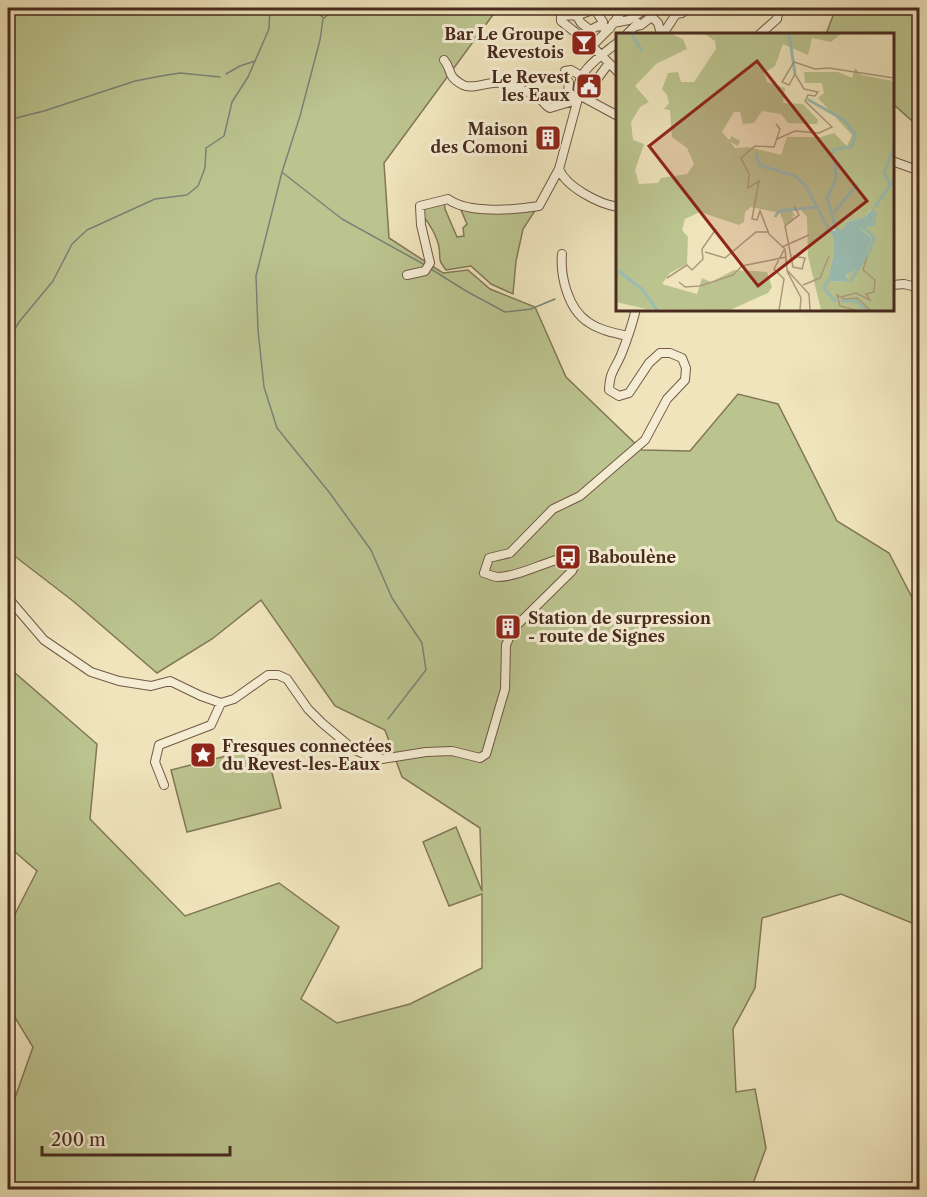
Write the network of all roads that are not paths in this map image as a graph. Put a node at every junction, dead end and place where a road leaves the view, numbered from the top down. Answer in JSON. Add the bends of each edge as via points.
{"nodes":[{"id":1,"x":595,"y":8,"type":"edge"},
{"id":2,"x":613,"y":8,"type":"edge"},
{"id":3,"x":647,"y":8,"type":"edge"},
{"id":4,"x":687,"y":8,"type":"edge"},
{"id":5,"x":779,"y":8,"type":"edge"},
{"id":6,"x":678,"y":10,"type":"edge"},
{"id":7,"x":622,"y":11,"type":"edge"},
{"id":8,"x":561,"y":15,"type":"edge"},
{"id":9,"x":574,"y":15,"type":"junction"},
{"id":10,"x":608,"y":26,"type":"junction"},
{"id":11,"x":636,"y":26,"type":"junction"},
{"id":12,"x":591,"y":30,"type":"junction"},
{"id":13,"x":628,"y":33,"type":"edge"},
{"id":14,"x":662,"y":33,"type":"edge"},
{"id":15,"x":663,"y":33,"type":"edge"},
{"id":16,"x":761,"y":33,"type":"edge"},
{"id":17,"x":584,"y":39,"type":"junction"},
{"id":18,"x":616,"y":44,"type":"edge"},
{"id":19,"x":592,"y":46,"type":"junction"},
{"id":20,"x":601,"y":55,"type":"junction"},
{"id":21,"x":444,"y":60,"type":"dead end"},
{"id":22,"x":609,"y":63,"type":"junction"},
{"id":23,"x":616,"y":70,"type":"edge"},
{"id":24,"x":582,"y":77,"type":"junction"},
{"id":25,"x":595,"y":82,"type":"dead end"},
{"id":26,"x":578,"y":97,"type":"junction"},
{"id":27,"x":616,"y":115,"type":"edge"},
{"id":28,"x":894,"y":162,"type":"edge"},
{"id":29,"x":558,"y":169,"type":"junction"},
{"id":30,"x":920,"y":171,"type":"edge"},
{"id":31,"x":616,"y":206,"type":"edge"},
{"id":32,"x":562,"y":254,"type":"dead end"},
{"id":33,"x":407,"y":275,"type":"dead end"},
{"id":34,"x":894,"y":285,"type":"edge"},
{"id":35,"x":920,"y":288,"type":"edge"},
{"id":36,"x":636,"y":310,"type":"edge"},
{"id":37,"x":628,"y":336,"type":"junction"},
{"id":38,"x":8,"y":598,"type":"edge"},
{"id":39,"x":222,"y":703,"type":"junction"},
{"id":40,"x":164,"y":785,"type":"dead end"}],
"edges":[{"from":1,"to":9,"type":"street"},
{"from":1,"to":10,"type":"street"},
{"from":2,"to":7,"type":"street"},
{"from":3,"to":10,"type":"street","via":[[629,20]]},
{"from":3,"to":11,"type":"street"},
{"from":4,"to":6,"type":"street","via":[[682,13]]},
{"from":5,"to":16,"type":"street","via":[[777,19]]},
{"from":6,"to":15,"type":"street"},
{"from":7,"to":10,"type":"street"},
{"from":8,"to":9,"type":"street"},
{"from":8,"to":17,"type":"street"},
{"from":9,"to":12,"type":"street"},
{"from":10,"to":12,"type":"street"},
{"from":10,"to":19,"type":"street"},
{"from":11,"to":13,"type":"street"},
{"from":11,"to":14,"type":"street","via":[[652,17]]},
{"from":12,"to":17,"type":"street"},
{"from":17,"to":19,"type":"street"},
{"from":18,"to":20,"type":"street"},
{"from":19,"to":20,"type":"street"},
{"from":20,"to":22,"type":"street"},
{"from":20,"to":24,"type":"street"},
{"from":21,"to":26,"type":"street","via":[[452,77],[467,87],[498,83],[538,96],[550,108]]},
{"from":22,"to":23,"type":"street"},
{"from":22,"to":25,"type":"street"},
{"from":24,"to":26,"type":"street"},
{"from":24,"to":26,"type":"street","via":[[565,71],[568,92]]},
{"from":26,"to":27,"type":"street"},
{"from":26,"to":29,"type":"street"},
{"from":28,"to":30,"type":"street"},
{"from":29,"to":31,"type":"street","via":[[572,186]]},
{"from":29,"to":33,"type":"street","via":[[539,206],[514,211],[458,207],[448,200],[420,206],[427,267]]},
{"from":32,"to":37,"type":"street","via":[[563,280],[582,317],[599,328]]},
{"from":34,"to":35,"type":"street"},
{"from":36,"to":37,"type":"street"},
{"from":37,"to":39,"type":"street","via":[[610,375],[609,390],[619,396],[629,393],[660,353],[682,358],[685,380],[667,399],[645,440],[579,496],[553,509],[510,553],[489,558],[484,573],[498,577],[567,557],[576,562],[573,571],[513,629],[506,645],[505,688],[486,754],[480,758],[452,751],[382,759],[368,756],[353,749],[322,723],[287,678],[278,675],[268,675]]},
{"from":38,"to":39,"type":"street","via":[[44,640],[91,672],[151,686],[170,681]]},
{"from":39,"to":40,"type":"street","via":[[211,725],[159,745],[155,762]]}]}
